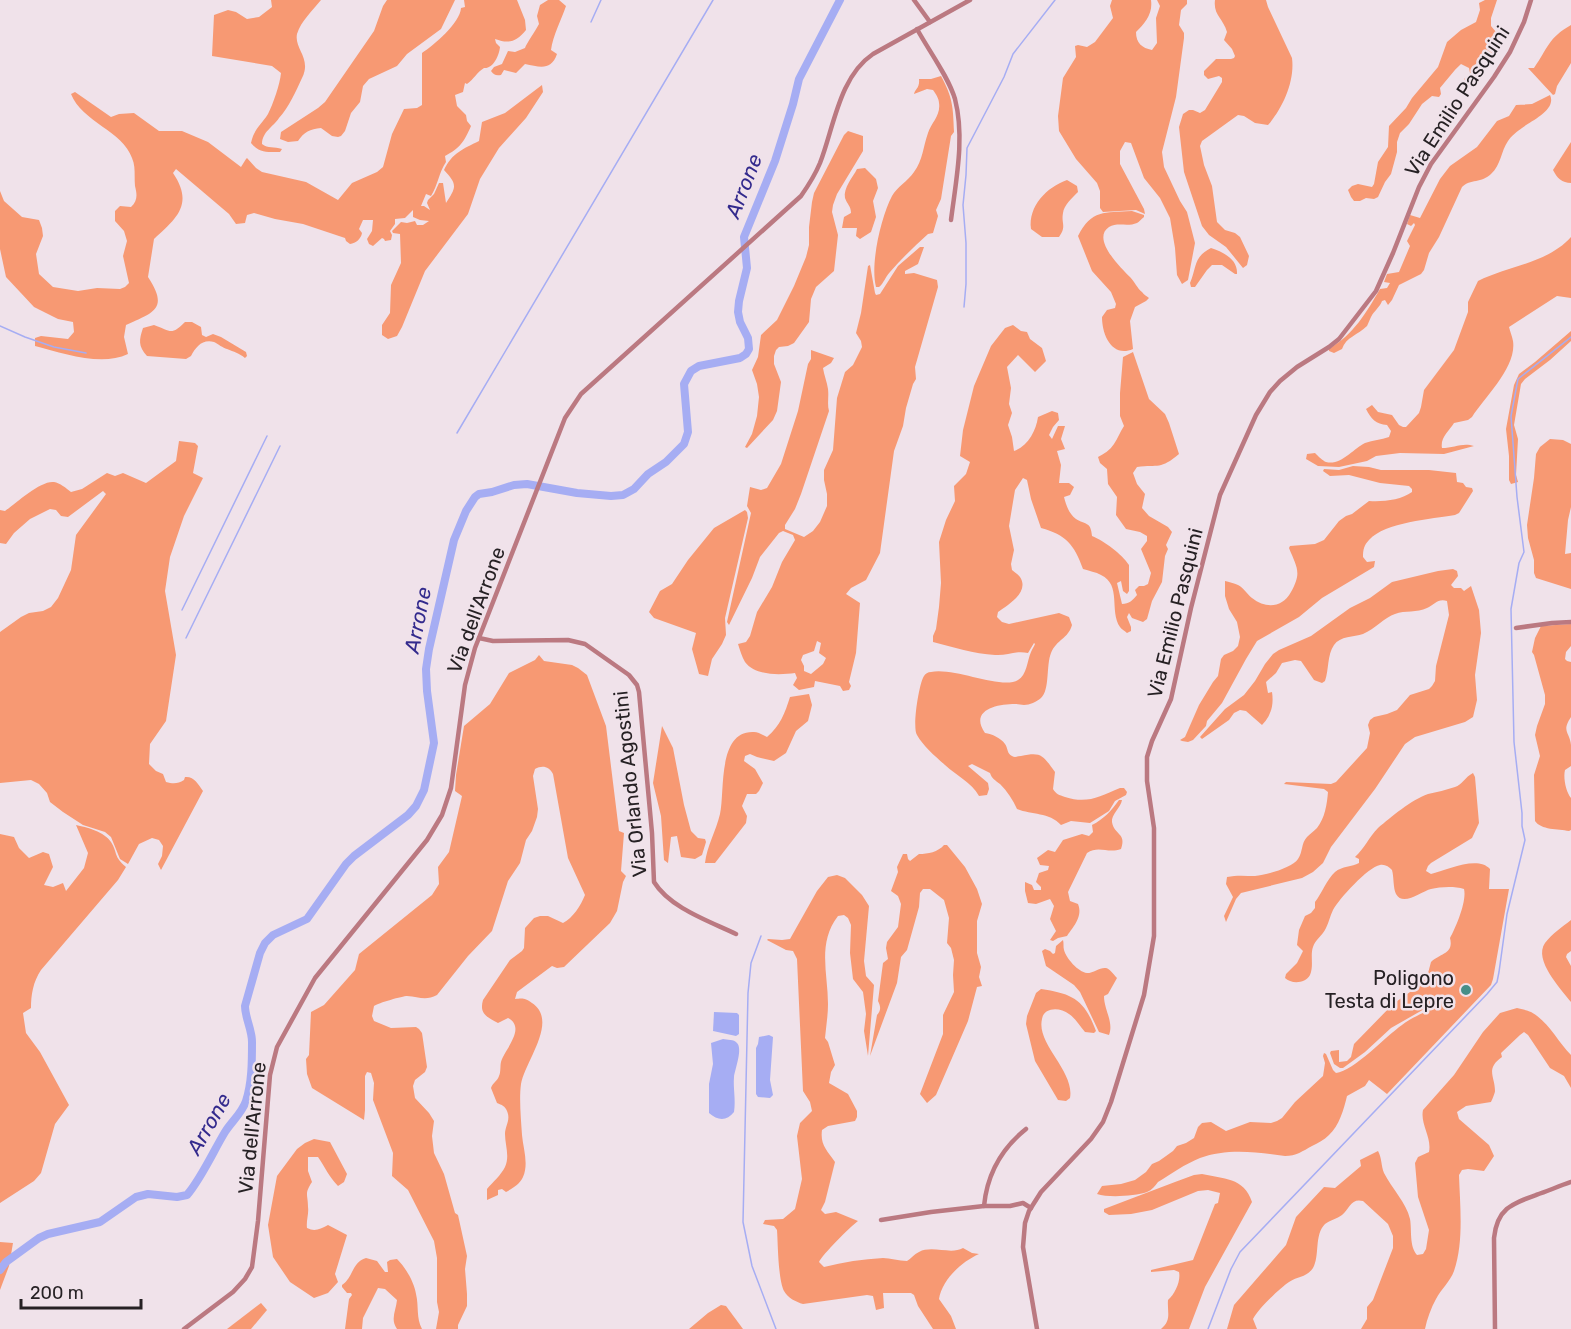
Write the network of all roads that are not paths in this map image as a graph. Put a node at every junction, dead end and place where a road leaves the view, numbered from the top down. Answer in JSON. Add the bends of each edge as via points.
{"nodes":[{"id":1,"x":914,"y":0,"type":"edge"},
{"id":2,"x":970,"y":0,"type":"edge"},
{"id":3,"x":1531,"y":0,"type":"edge"},
{"id":4,"x":930,"y":22,"type":"junction"},
{"id":5,"x":917,"y":29,"type":"junction"},
{"id":6,"x":951,"y":220,"type":"dead end"},
{"id":7,"x":1571,"y":622,"type":"edge"},
{"id":8,"x":1516,"y":628,"type":"dead end"},
{"id":9,"x":479,"y":638,"type":"junction"},
{"id":10,"x":736,"y":934,"type":"dead end"},
{"id":11,"x":1026,"y":1130,"type":"dead end"},
{"id":12,"x":1571,"y":1182,"type":"edge"},
{"id":13,"x":984,"y":1206,"type":"junction"},
{"id":14,"x":1031,"y":1208,"type":"junction"},
{"id":15,"x":881,"y":1220,"type":"dead end"},
{"id":16,"x":184,"y":1329,"type":"edge"},
{"id":17,"x":1037,"y":1329,"type":"edge"},
{"id":18,"x":1495,"y":1329,"type":"edge"}],
"edges":[{"from":1,"to":4,"type":"street"},
{"from":2,"to":4,"type":"street","name":"Via dell'Arrone"},
{"from":3,"to":14,"type":"street","name":"Via Emilio Pasquini","via":[[1510,52],[1431,164],[1376,291],[1339,339],[1297,367],[1270,392],[1222,489],[1171,699],[1147,760],[1154,828],[1154,925],[1144,995],[1103,1122]]},
{"from":4,"to":5,"type":"street","name":"Via dell'Arrone"},
{"from":5,"to":6,"type":"street","via":[[949,86],[959,121]]},
{"from":5,"to":9,"type":"street","name":"Via dell'Arrone","via":[[859,66],[847,84],[819,164],[796,200],[582,394],[565,418]]},
{"from":7,"to":8,"type":"street"},
{"from":9,"to":10,"type":"street","name":"Via Orlando Agostini","via":[[575,641],[585,644],[634,680],[639,692],[654,882],[673,902]]},
{"from":9,"to":16,"type":"street","name":"Via dell'Arrone","via":[[465,685],[449,799],[442,815],[427,840],[315,978],[277,1047],[270,1072],[252,1267],[230,1295]]},
{"from":11,"to":13,"type":"street","via":[[997,1161]]},
{"from":12,"to":18,"type":"street","via":[[1517,1201],[1499,1217],[1494,1238]]},
{"from":13,"to":14,"type":"street","via":[[1023,1203]]},
{"from":13,"to":15,"type":"street"},
{"from":14,"to":17,"type":"street","name":"Via Emilio Pasquini","via":[[1023,1247]]}]}
